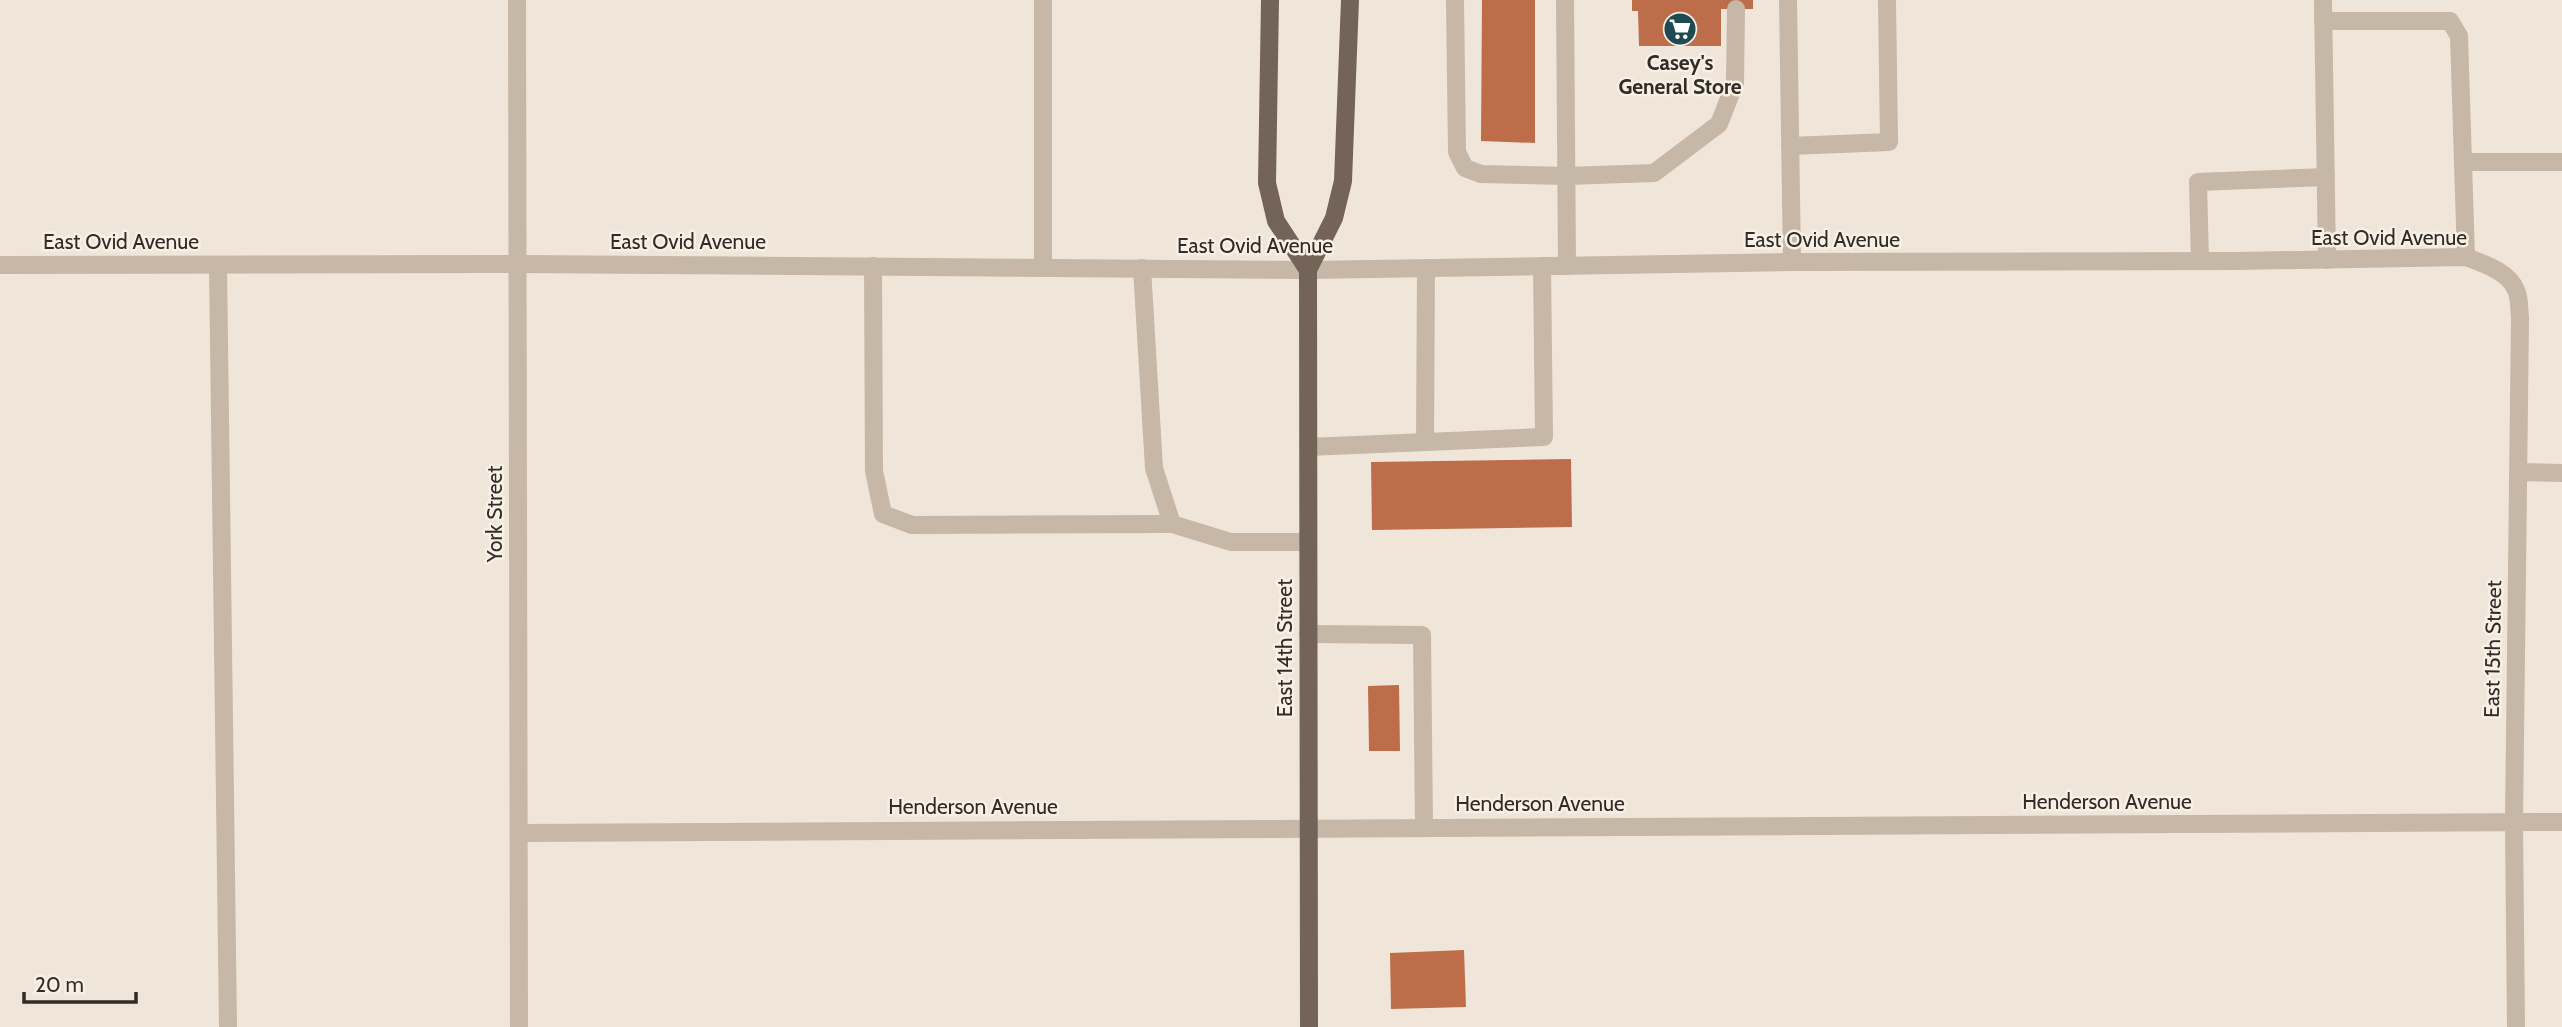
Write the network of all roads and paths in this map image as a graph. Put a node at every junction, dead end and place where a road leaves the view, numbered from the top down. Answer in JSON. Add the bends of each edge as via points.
{"nodes":[{"id":1,"x":517,"y":0,"type":"edge"},
{"id":2,"x":1043,"y":0,"type":"edge"},
{"id":3,"x":1270,"y":0,"type":"edge"},
{"id":4,"x":1350,"y":0,"type":"edge"},
{"id":5,"x":1455,"y":0,"type":"edge"},
{"id":6,"x":1566,"y":0,"type":"edge"},
{"id":7,"x":1788,"y":0,"type":"edge"},
{"id":8,"x":1887,"y":0,"type":"edge"},
{"id":9,"x":2323,"y":0,"type":"edge"},
{"id":10,"x":1736,"y":9,"type":"dead end"},
{"id":11,"x":2323,"y":21,"type":"junction"},
{"id":12,"x":1790,"y":146,"type":"junction"},
{"id":13,"x":2463,"y":162,"type":"junction"},
{"id":14,"x":2562,"y":162,"type":"edge"},
{"id":15,"x":1567,"y":176,"type":"junction"},
{"id":16,"x":2326,"y":177,"type":"junction"},
{"id":17,"x":2466,"y":257,"type":"junction"},
{"id":18,"x":2327,"y":260,"type":"junction"},
{"id":19,"x":2200,"y":261,"type":"junction"},
{"id":20,"x":1791,"y":262,"type":"junction"},
{"id":21,"x":517,"y":264,"type":"junction"},
{"id":22,"x":0,"y":265,"type":"edge"},
{"id":23,"x":218,"y":265,"type":"junction"},
{"id":24,"x":873,"y":266,"type":"junction"},
{"id":25,"x":1542,"y":266,"type":"junction"},
{"id":26,"x":1567,"y":266,"type":"junction"},
{"id":27,"x":1043,"y":268,"type":"junction"},
{"id":28,"x":1142,"y":268,"type":"junction"},
{"id":29,"x":1426,"y":268,"type":"junction"},
{"id":30,"x":1308,"y":270,"type":"junction"},
{"id":31,"x":2505,"y":276,"type":"joint"},
{"id":32,"x":1425,"y":442,"type":"junction"},
{"id":33,"x":1308,"y":447,"type":"junction"},
{"id":34,"x":2518,"y":472,"type":"junction"},
{"id":35,"x":2562,"y":473,"type":"edge"},
{"id":36,"x":1172,"y":524,"type":"junction"},
{"id":37,"x":1308,"y":542,"type":"junction"},
{"id":38,"x":1308,"y":634,"type":"junction"},
{"id":39,"x":2562,"y":822,"type":"edge"},
{"id":40,"x":2514,"y":823,"type":"junction"},
{"id":41,"x":1308,"y":828,"type":"junction"},
{"id":42,"x":1424,"y":828,"type":"junction"},
{"id":43,"x":519,"y":833,"type":"junction"},
{"id":44,"x":228,"y":1027,"type":"edge"},
{"id":45,"x":519,"y":1027,"type":"edge"},
{"id":46,"x":1309,"y":1027,"type":"edge"},
{"id":47,"x":2516,"y":1027,"type":"edge"}],
"edges":[{"from":1,"to":21,"type":"street","name":"York Street"},
{"from":2,"to":27,"type":"street"},
{"from":3,"to":30,"type":"main road","via":[[1267,183],[1276,221]]},
{"from":4,"to":30,"type":"main road","name":"East 14th Street","via":[[1343,181],[1334,218]]},
{"from":5,"to":15,"type":"street","via":[[1457,152],[1465,168],[1481,174]]},
{"from":6,"to":15,"type":"street"},
{"from":7,"to":12,"type":"street"},
{"from":8,"to":12,"type":"street","via":[[1889,142]]},
{"from":9,"to":11,"type":"street"},
{"from":10,"to":15,"type":"street","via":[[1735,83],[1719,124],[1654,173]]},
{"from":11,"to":13,"type":"street","via":[[2450,20],[2459,36]]},
{"from":11,"to":16,"type":"street"},
{"from":12,"to":20,"type":"street"},
{"from":13,"to":14,"type":"street"},
{"from":13,"to":17,"type":"street"},
{"from":15,"to":26,"type":"street"},
{"from":16,"to":18,"type":"street"},
{"from":16,"to":19,"type":"street","via":[[2198,182]]},
{"from":17,"to":18,"type":"street","name":"East Ovid Avenue"},
{"from":17,"to":31,"type":"street","name":"East Ovid Avenue"},
{"from":18,"to":19,"type":"street","name":"East Ovid Avenue"},
{"from":19,"to":20,"type":"street","name":"East Ovid Avenue"},
{"from":20,"to":26,"type":"street","name":"East Ovid Avenue"},
{"from":21,"to":23,"type":"street","name":"East Ovid Avenue"},
{"from":21,"to":24,"type":"street","name":"East Ovid Avenue"},
{"from":21,"to":43,"type":"street","name":"York Street"},
{"from":22,"to":23,"type":"street","name":"East Ovid Avenue"},
{"from":23,"to":44,"type":"street"},
{"from":24,"to":27,"type":"street","name":"East Ovid Avenue"},
{"from":24,"to":36,"type":"street","via":[[874,471],[883,514],[912,525]]},
{"from":25,"to":26,"type":"street","name":"East Ovid Avenue"},
{"from":25,"to":29,"type":"street","name":"East Ovid Avenue"},
{"from":25,"to":32,"type":"street","via":[[1544,437]]},
{"from":27,"to":28,"type":"street","name":"East Ovid Avenue"},
{"from":28,"to":30,"type":"street","name":"East Ovid Avenue"},
{"from":28,"to":36,"type":"street","via":[[1154,468]]},
{"from":29,"to":30,"type":"street","name":"East Ovid Avenue"},
{"from":29,"to":32,"type":"street"},
{"from":30,"to":33,"type":"main road","name":"East 14th Street"},
{"from":31,"to":34,"type":"street","name":"East 15th Street","via":[[2517,291],[2520,318]]},
{"from":32,"to":33,"type":"street"},
{"from":33,"to":37,"type":"main road","name":"East 14th Street"},
{"from":34,"to":35,"type":"street"},
{"from":34,"to":40,"type":"street","name":"East 15th Street"},
{"from":36,"to":37,"type":"street","via":[[1231,542]]},
{"from":37,"to":38,"type":"main road","name":"East 14th Street"},
{"from":38,"to":41,"type":"main road","name":"East 14th Street"},
{"from":38,"to":42,"type":"street","via":[[1422,635]]},
{"from":39,"to":40,"type":"street","name":"Henderson Avenue"},
{"from":40,"to":42,"type":"street","name":"Henderson Avenue"},
{"from":40,"to":47,"type":"street","name":"East 15th Street"},
{"from":41,"to":42,"type":"street","name":"Henderson Avenue"},
{"from":41,"to":43,"type":"street","name":"Henderson Avenue"},
{"from":41,"to":46,"type":"main road","name":"East 14th Street"},
{"from":43,"to":45,"type":"street","name":"York Street"}]}
